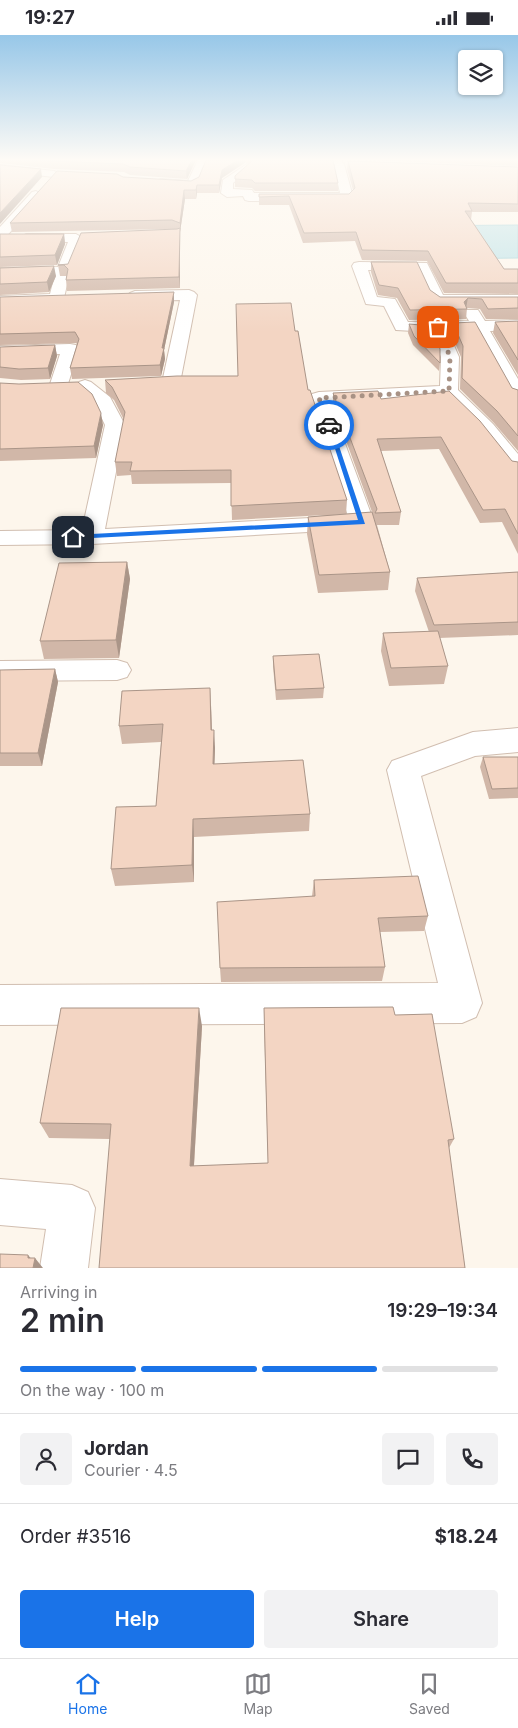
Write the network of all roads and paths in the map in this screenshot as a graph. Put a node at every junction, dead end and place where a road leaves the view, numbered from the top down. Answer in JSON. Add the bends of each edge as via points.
{"nodes":[{"id":1,"x":17,"y":218,"type":"edge"},
{"id":2,"x":0,"y":236,"type":"edge"},
{"id":3,"x":63,"y":271,"type":"junction"},
{"id":4,"x":0,"y":272,"type":"edge"},
{"id":5,"x":75,"y":297,"type":"edge"},
{"id":6,"x":123,"y":297,"type":"edge"},
{"id":7,"x":56,"y":298,"type":"junction"},
{"id":8,"x":438,"y":300,"type":"junction"},
{"id":9,"x":464,"y":300,"type":"junction"},
{"id":10,"x":518,"y":300,"type":"edge"},
{"id":11,"x":0,"y":301,"type":"edge"},
{"id":12,"x":390,"y":303,"type":"junction"},
{"id":13,"x":518,"y":325,"type":"edge"},
{"id":14,"x":480,"y":326,"type":"junction"},
{"id":15,"x":438,"y":327,"type":"junction"},
{"id":16,"x":0,"y":351,"type":"edge"},
{"id":17,"x":85,"y":386,"type":"junction"},
{"id":18,"x":39,"y":387,"type":"edge"},
{"id":19,"x":58,"y":387,"type":"junction"},
{"id":20,"x":449,"y":391,"type":"junction"},
{"id":21,"x":518,"y":395,"type":"edge"},
{"id":22,"x":518,"y":468,"type":"edge"},
{"id":23,"x":92,"y":537,"type":"junction"},
{"id":24,"x":0,"y":538,"type":"edge"},
{"id":25,"x":117,"y":670,"type":"dead end"},
{"id":26,"x":0,"y":671,"type":"edge"},
{"id":27,"x":518,"y":740,"type":"edge"},
{"id":28,"x":0,"y":1005,"type":"edge"},
{"id":29,"x":0,"y":1202,"type":"edge"},
{"id":30,"x":64,"y":1268,"type":"edge"}],
"edges":[{"from":1,"to":2,"type":"street"},
{"from":2,"to":3,"type":"street","via":[[81,238]]},
{"from":3,"to":4,"type":"street"},
{"from":3,"to":7,"type":"street"},
{"from":5,"to":7,"type":"street"},
{"from":6,"to":17,"type":"street","via":[[190,295],[171,383]]},
{"from":7,"to":11,"type":"street"},
{"from":8,"to":9,"type":"street"},
{"from":8,"to":12,"type":"street"},
{"from":8,"to":12,"type":"street","via":[[422,266],[359,266],[371,301]]},
{"from":9,"to":10,"type":"street"},
{"from":9,"to":14,"type":"street"},
{"from":12,"to":15,"type":"street","via":[[402,327]]},
{"from":13,"to":14,"type":"street"},
{"from":14,"to":15,"type":"street"},
{"from":14,"to":21,"type":"street"},
{"from":15,"to":20,"type":"street","via":[[450,357]]},
{"from":16,"to":19,"type":"street","via":[[70,349]]},
{"from":17,"to":19,"type":"street"},
{"from":17,"to":23,"type":"street","via":[[103,401],[115,425]]},
{"from":18,"to":19,"type":"street"},
{"from":20,"to":22,"type":"street","via":[[486,428]]},
{"from":20,"to":23,"type":"street","via":[[319,398],[362,522]]},
{"from":23,"to":24,"type":"street"},
{"from":25,"to":26,"type":"street"},
{"from":27,"to":28,"type":"street","via":[[473,744],[404,770],[462,1003]]},
{"from":29,"to":30,"type":"street","via":[[72,1209]]}]}
